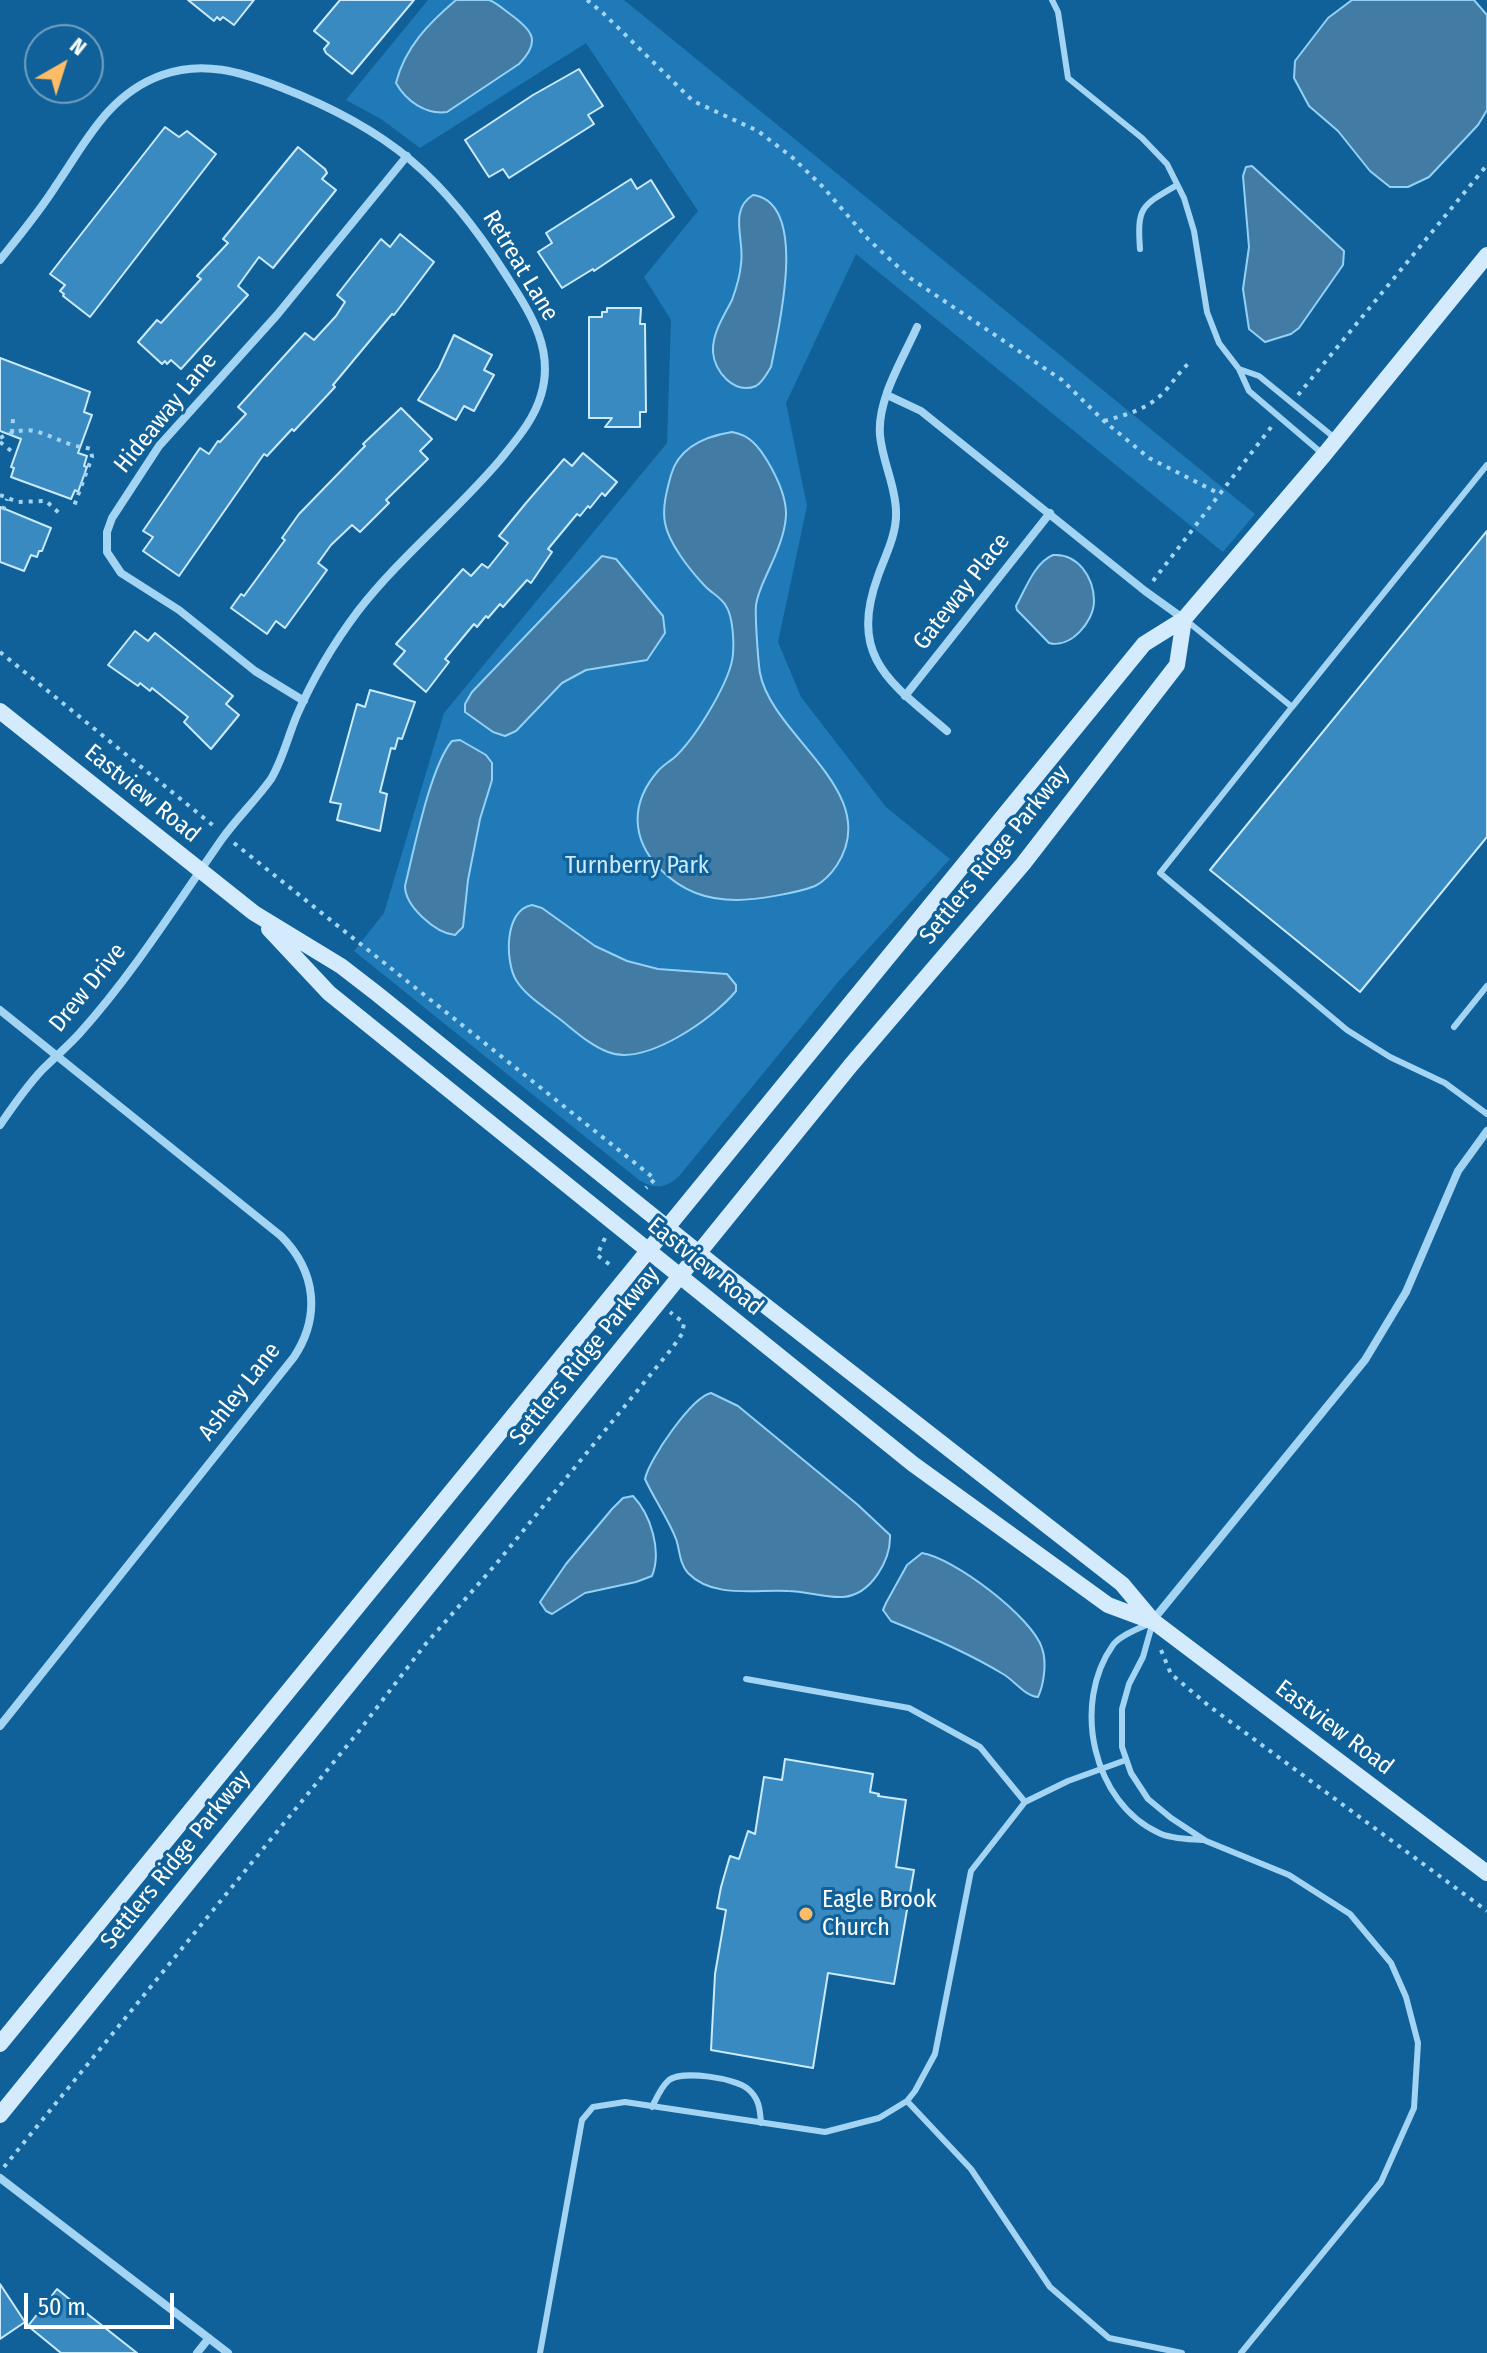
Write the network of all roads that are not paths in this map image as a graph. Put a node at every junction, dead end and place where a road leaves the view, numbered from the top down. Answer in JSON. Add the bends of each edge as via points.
{"nodes":[{"id":1,"x":1052,"y":0,"type":"edge"},
{"id":2,"x":407,"y":156,"type":"junction"},
{"id":3,"x":1177,"y":185,"type":"junction"},
{"id":4,"x":1140,"y":249,"type":"dead end"},
{"id":5,"x":1487,"y":255,"type":"edge"},
{"id":6,"x":0,"y":260,"type":"edge"},
{"id":7,"x":917,"y":327,"type":"dead end"},
{"id":8,"x":1239,"y":369,"type":"junction"},
{"id":9,"x":887,"y":395,"type":"junction"},
{"id":10,"x":1336,"y":439,"type":"junction"},
{"id":11,"x":1324,"y":455,"type":"junction"},
{"id":12,"x":1487,"y":465,"type":"edge"},
{"id":13,"x":1050,"y":513,"type":"junction"},
{"id":14,"x":1184,"y":619,"type":"junction"},
{"id":15,"x":905,"y":696,"type":"junction"},
{"id":16,"x":304,"y":701,"type":"junction"},
{"id":17,"x":1292,"y":707,"type":"junction"},
{"id":18,"x":0,"y":711,"type":"edge"},
{"id":19,"x":947,"y":731,"type":"dead end"},
{"id":20,"x":201,"y":872,"type":"junction"},
{"id":21,"x":254,"y":913,"type":"junction"},
{"id":22,"x":1487,"y":986,"type":"edge"},
{"id":23,"x":0,"y":1010,"type":"edge"},
{"id":24,"x":1454,"y":1027,"type":"dead end"},
{"id":25,"x":56,"y":1056,"type":"junction"},
{"id":26,"x":1487,"y":1114,"type":"edge"},
{"id":27,"x":0,"y":1125,"type":"edge"},
{"id":28,"x":1487,"y":1131,"type":"edge"},
{"id":29,"x":668,"y":1228,"type":"junction"},
{"id":30,"x":649,"y":1252,"type":"junction"},
{"id":31,"x":699,"y":1254,"type":"junction"},
{"id":32,"x":680,"y":1277,"type":"junction"},
{"id":33,"x":1153,"y":1621,"type":"junction"},
{"id":34,"x":746,"y":1679,"type":"dead end"},
{"id":35,"x":0,"y":1726,"type":"edge"},
{"id":36,"x":1126,"y":1760,"type":"junction"},
{"id":37,"x":1100,"y":1769,"type":"junction"},
{"id":38,"x":1025,"y":1802,"type":"junction"},
{"id":39,"x":1206,"y":1841,"type":"junction"},
{"id":40,"x":1487,"y":1873,"type":"edge"},
{"id":41,"x":0,"y":2044,"type":"edge"},
{"id":42,"x":907,"y":2101,"type":"junction"},
{"id":43,"x":652,"y":2107,"type":"junction"},
{"id":44,"x":0,"y":2115,"type":"edge"},
{"id":45,"x":761,"y":2123,"type":"junction"},
{"id":46,"x":0,"y":2178,"type":"edge"},
{"id":47,"x":209,"y":2338,"type":"junction"},
{"id":48,"x":197,"y":2353,"type":"edge"},
{"id":49,"x":228,"y":2353,"type":"edge"},
{"id":50,"x":540,"y":2353,"type":"edge"},
{"id":51,"x":1182,"y":2353,"type":"edge"},
{"id":52,"x":1241,"y":2353,"type":"edge"}],
"edges":[{"from":1,"to":3,"type":"lane","via":[[1068,78],[1156,151]]},
{"from":2,"to":6,"type":"street","name":"Retreat Lane","via":[[338,111],[253,77],[204,67],[167,73],[136,87],[108,110]]},
{"from":2,"to":16,"type":"street","name":"Retreat Lane","via":[[466,215],[532,316],[544,350],[544,384],[523,431],[471,493],[371,594],[333,647]]},
{"from":2,"to":16,"type":"street","name":"Hideaway Lane","via":[[277,315],[166,437],[107,532],[107,552],[121,573]]},
{"from":3,"to":4,"type":"lane","via":[[1144,208],[1138,219]]},
{"from":3,"to":8,"type":"lane","via":[[1194,233],[1207,312],[1219,343]]},
{"from":5,"to":10,"type":"street","name":"Settlers Ridge Parkway"},
{"from":7,"to":9,"type":"street"},
{"from":8,"to":10,"type":"lane","via":[[1259,376]]},
{"from":8,"to":11,"type":"lane","via":[[1249,391]]},
{"from":9,"to":13,"type":"street","via":[[921,411]]},
{"from":9,"to":15,"type":"street","via":[[879,434],[895,529],[870,598],[867,632],[879,667]]},
{"from":10,"to":11,"type":"street","name":"Settlers Ridge Parkway"},
{"from":11,"to":14,"type":"street","name":"Settlers Ridge Parkway"},
{"from":12,"to":17,"type":"lane"},
{"from":13,"to":14,"type":"street"},
{"from":13,"to":15,"type":"street","name":"Gateway Place"},
{"from":14,"to":17,"type":"lane"},
{"from":14,"to":29,"type":"street","name":"Settlers Ridge Parkway","via":[[1144,644]]},
{"from":14,"to":31,"type":"street","name":"Settlers Ridge Parkway","via":[[1177,665],[1023,864]]},
{"from":15,"to":19,"type":"street"},
{"from":16,"to":20,"type":"street","name":"Retreat Lane","via":[[273,776]]},
{"from":17,"to":26,"type":"lane","via":[[1160,873],[1347,1030],[1445,1083]]},
{"from":18,"to":20,"type":"street","name":"Eastview Road"},
{"from":20,"to":21,"type":"street","name":"Eastview Road"},
{"from":20,"to":25,"type":"street","name":"Drew Drive"},
{"from":21,"to":29,"type":"street","name":"Eastview Road","via":[[353,975]]},
{"from":21,"to":30,"type":"street","name":"Eastview Road","via":[[329,993]]},
{"from":22,"to":24,"type":"lane"},
{"from":23,"to":25,"type":"street","name":"Ashley Lane"},
{"from":25,"to":27,"type":"street","name":"Drew Drive"},
{"from":25,"to":35,"type":"street","name":"Ashley Lane","via":[[294,1248],[310,1282],[312,1313],[294,1357]]},
{"from":28,"to":33,"type":"street","via":[[1458,1171],[1406,1292],[1365,1360]]},
{"from":29,"to":30,"type":"street","name":"Settlers Ridge Parkway"},
{"from":29,"to":31,"type":"street","name":"Eastview Road"},
{"from":30,"to":32,"type":"street","name":"Eastview Road"},
{"from":30,"to":41,"type":"street","name":"Settlers Ridge Parkway"},
{"from":31,"to":32,"type":"street","name":"Settlers Ridge Parkway"},
{"from":31,"to":33,"type":"street","name":"Eastview Road","via":[[1122,1584]]},
{"from":32,"to":33,"type":"street","name":"Eastview Road","via":[[913,1464],[1108,1605]]},
{"from":32,"to":44,"type":"street","name":"Settlers Ridge Parkway"},
{"from":33,"to":36,"type":"lane","via":[[1124,1696]]},
{"from":33,"to":37,"type":"lane","via":[[1114,1643],[1098,1678],[1092,1734]]},
{"from":33,"to":40,"type":"street","name":"Eastview Road"},
{"from":34,"to":38,"type":"lane","via":[[909,1708],[980,1747]]},
{"from":36,"to":37,"type":"lane"},
{"from":36,"to":39,"type":"lane","via":[[1148,1799]]},
{"from":37,"to":38,"type":"lane"},
{"from":37,"to":39,"type":"lane","via":[[1115,1796],[1161,1835]]},
{"from":38,"to":42,"type":"lane","via":[[971,1871],[935,2054]]},
{"from":39,"to":52,"type":"lane","via":[[1289,1875],[1350,1914],[1391,1963],[1418,2043],[1414,2108],[1381,2182]]},
{"from":42,"to":45,"type":"lane","via":[[879,2118],[825,2132]]},
{"from":42,"to":51,"type":"lane","via":[[971,2169],[1050,2287],[1109,2338]]},
{"from":43,"to":45,"type":"lane"},
{"from":43,"to":45,"type":"lane","via":[[677,2076],[736,2082],[759,2104]]},
{"from":43,"to":50,"type":"lane","via":[[625,2102],[593,2107],[582,2120]]},
{"from":46,"to":47,"type":"street"},
{"from":47,"to":48,"type":"street"},
{"from":47,"to":49,"type":"street"}]}
